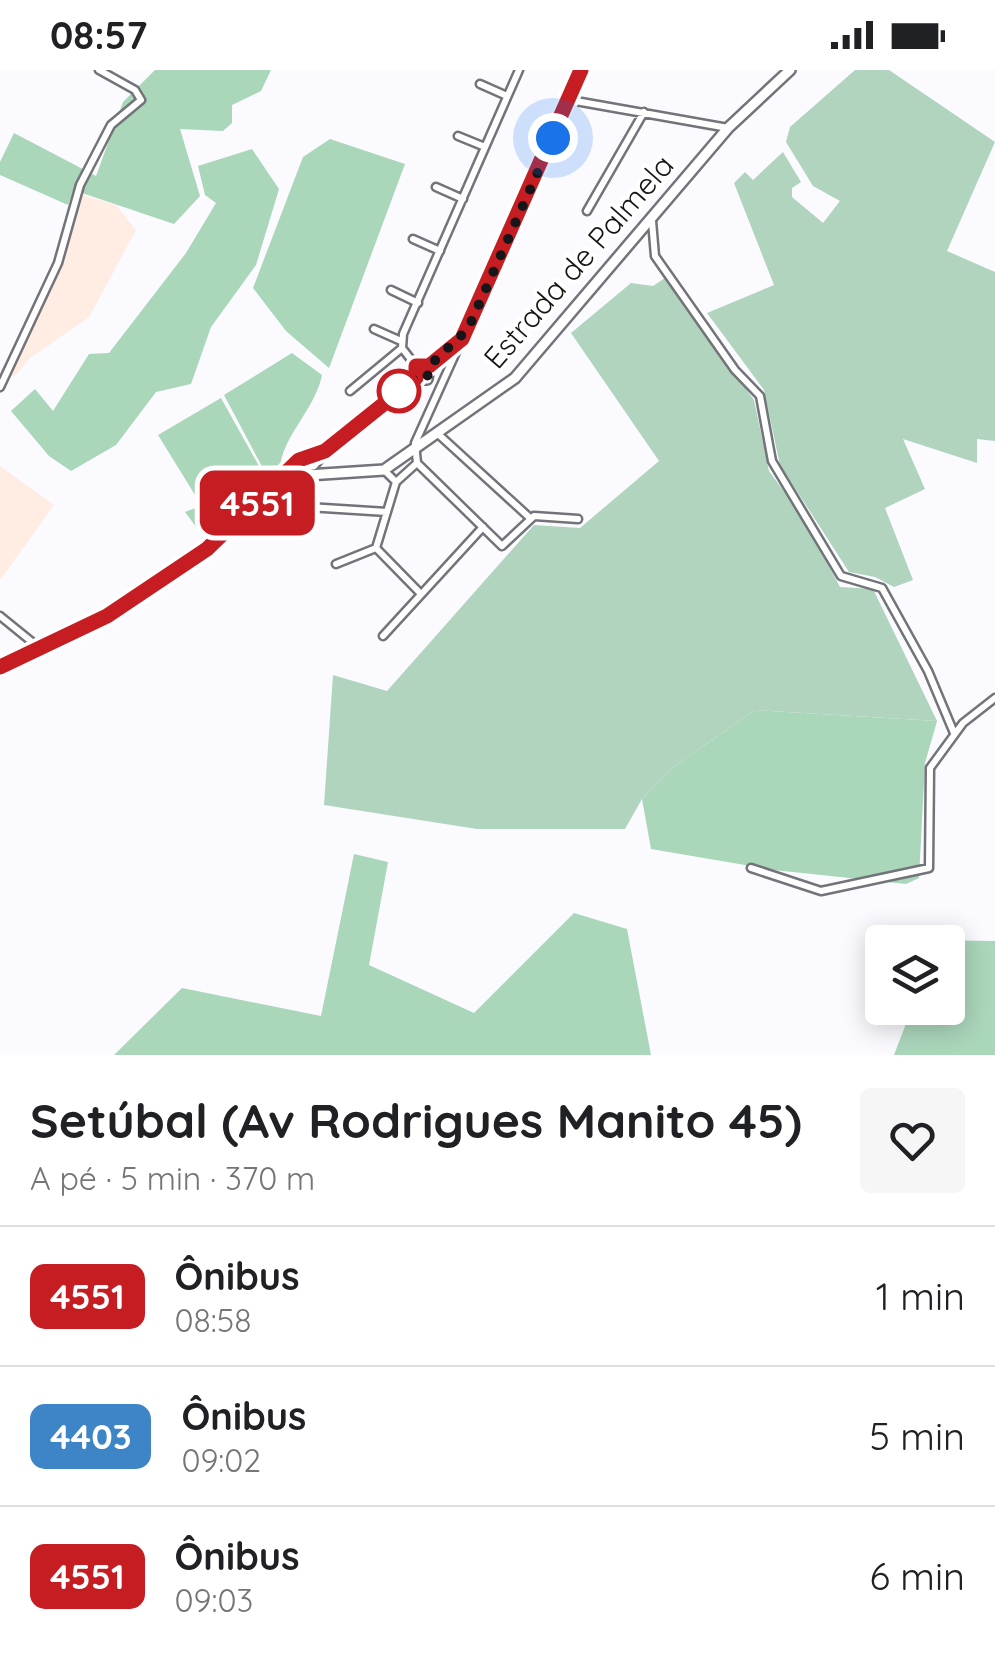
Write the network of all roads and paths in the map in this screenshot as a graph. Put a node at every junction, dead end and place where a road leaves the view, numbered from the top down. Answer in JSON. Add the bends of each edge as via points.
{"nodes":[{"id":1,"x":99,"y":70,"type":"edge"},
{"id":2,"x":519,"y":70,"type":"edge"},
{"id":3,"x":582,"y":70,"type":"edge"},
{"id":4,"x":790,"y":70,"type":"edge"},
{"id":5,"x":480,"y":84,"type":"dead end"},
{"id":6,"x":508,"y":96,"type":"junction"},
{"id":7,"x":570,"y":100,"type":"junction"},
{"id":8,"x":644,"y":112,"type":"junction"},
{"id":9,"x":728,"y":128,"type":"junction"},
{"id":10,"x":458,"y":136,"type":"dead end"},
{"id":11,"x":485,"y":148,"type":"junction"},
{"id":12,"x":436,"y":187,"type":"dead end"},
{"id":13,"x":463,"y":199,"type":"junction"},
{"id":14,"x":587,"y":211,"type":"dead end"},
{"id":15,"x":652,"y":221,"type":"junction"},
{"id":16,"x":413,"y":239,"type":"dead end"},
{"id":17,"x":440,"y":251,"type":"junction"},
{"id":18,"x":391,"y":290,"type":"dead end"},
{"id":19,"x":418,"y":302,"type":"junction"},
{"id":20,"x":374,"y":329,"type":"dead end"},
{"id":21,"x":462,"y":339,"type":"junction"},
{"id":22,"x":402,"y":345,"type":"junction"},
{"id":23,"x":416,"y":366,"type":"junction"},
{"id":24,"x":429,"y":366,"type":"junction"},
{"id":25,"x":421,"y":379,"type":"junction"},
{"id":26,"x":0,"y":387,"type":"edge"},
{"id":27,"x":350,"y":391,"type":"dead end"},
{"id":28,"x":438,"y":393,"type":"junction"},
{"id":29,"x":437,"y":434,"type":"junction"},
{"id":30,"x":413,"y":450,"type":"junction"},
{"id":31,"x":417,"y":463,"type":"junction"},
{"id":32,"x":307,"y":468,"type":"junction"},
{"id":33,"x":384,"y":470,"type":"junction"},
{"id":34,"x":396,"y":482,"type":"junction"},
{"id":35,"x":308,"y":508,"type":"dead end"},
{"id":36,"x":387,"y":512,"type":"junction"},
{"id":37,"x":530,"y":518,"type":"junction"},
{"id":38,"x":578,"y":519,"type":"dead end"},
{"id":39,"x":483,"y":527,"type":"junction"},
{"id":40,"x":376,"y":548,"type":"junction"},
{"id":41,"x":336,"y":564,"type":"dead end"},
{"id":42,"x":421,"y":594,"type":"junction"},
{"id":43,"x":0,"y":616,"type":"edge"},
{"id":44,"x":383,"y":636,"type":"dead end"},
{"id":45,"x":37,"y":646,"type":"junction"},
{"id":46,"x":0,"y":667,"type":"edge"},
{"id":47,"x":995,"y":698,"type":"edge"},
{"id":48,"x":954,"y":733,"type":"junction"},
{"id":49,"x":751,"y":868,"type":"dead end"}],
"edges":[{"from":1,"to":26,"type":"street","via":[[136,90],[139,104],[114,122],[80,185],[45,296]]},
{"from":2,"to":6,"type":"street"},
{"from":3,"to":7,"type":"street"},
{"from":4,"to":9,"type":"street","name":"Estrada de Palmela"},
{"from":5,"to":6,"type":"street"},
{"from":6,"to":11,"type":"street"},
{"from":7,"to":8,"type":"street"},
{"from":7,"to":21,"type":"street"},
{"from":8,"to":9,"type":"street"},
{"from":8,"to":14,"type":"street"},
{"from":9,"to":15,"type":"street","name":"Estrada de Palmela"},
{"from":10,"to":11,"type":"street"},
{"from":11,"to":13,"type":"street"},
{"from":12,"to":13,"type":"street"},
{"from":13,"to":17,"type":"street"},
{"from":15,"to":29,"type":"street","name":"Estrada de Palmela","via":[[528,366]]},
{"from":15,"to":48,"type":"street","via":[[655,256],[760,396],[782,482],[841,576],[882,588]]},
{"from":16,"to":17,"type":"street"},
{"from":17,"to":19,"type":"street"},
{"from":18,"to":19,"type":"street"},
{"from":19,"to":22,"type":"street"},
{"from":20,"to":22,"type":"street"},
{"from":21,"to":24,"type":"street"},
{"from":21,"to":28,"type":"street"},
{"from":22,"to":23,"type":"street"},
{"from":22,"to":27,"type":"street"},
{"from":23,"to":24,"type":"street"},
{"from":23,"to":25,"type":"street"},
{"from":24,"to":25,"type":"street"},
{"from":25,"to":28,"type":"street"},
{"from":25,"to":32,"type":"street"},
{"from":28,"to":30,"type":"street"},
{"from":29,"to":30,"type":"street","name":"Estrada de Palmela"},
{"from":29,"to":37,"type":"street"},
{"from":30,"to":31,"type":"street"},
{"from":30,"to":33,"type":"street","name":"Estrada de Palmela"},
{"from":31,"to":34,"type":"street"},
{"from":31,"to":39,"type":"street"},
{"from":32,"to":33,"type":"street","via":[[329,474]]},
{"from":32,"to":45,"type":"street","via":[[274,488],[207,549],[118,609]]},
{"from":33,"to":34,"type":"street"},
{"from":34,"to":36,"type":"street"},
{"from":35,"to":36,"type":"street"},
{"from":36,"to":40,"type":"street"},
{"from":37,"to":38,"type":"street"},
{"from":37,"to":39,"type":"street","via":[[502,546]]},
{"from":39,"to":42,"type":"street"},
{"from":40,"to":41,"type":"street"},
{"from":40,"to":42,"type":"street"},
{"from":42,"to":44,"type":"street"},
{"from":43,"to":45,"type":"street"},
{"from":45,"to":46,"type":"street"},
{"from":47,"to":48,"type":"street"},
{"from":48,"to":49,"type":"street","via":[[928,775],[929,868],[821,892]]}]}
